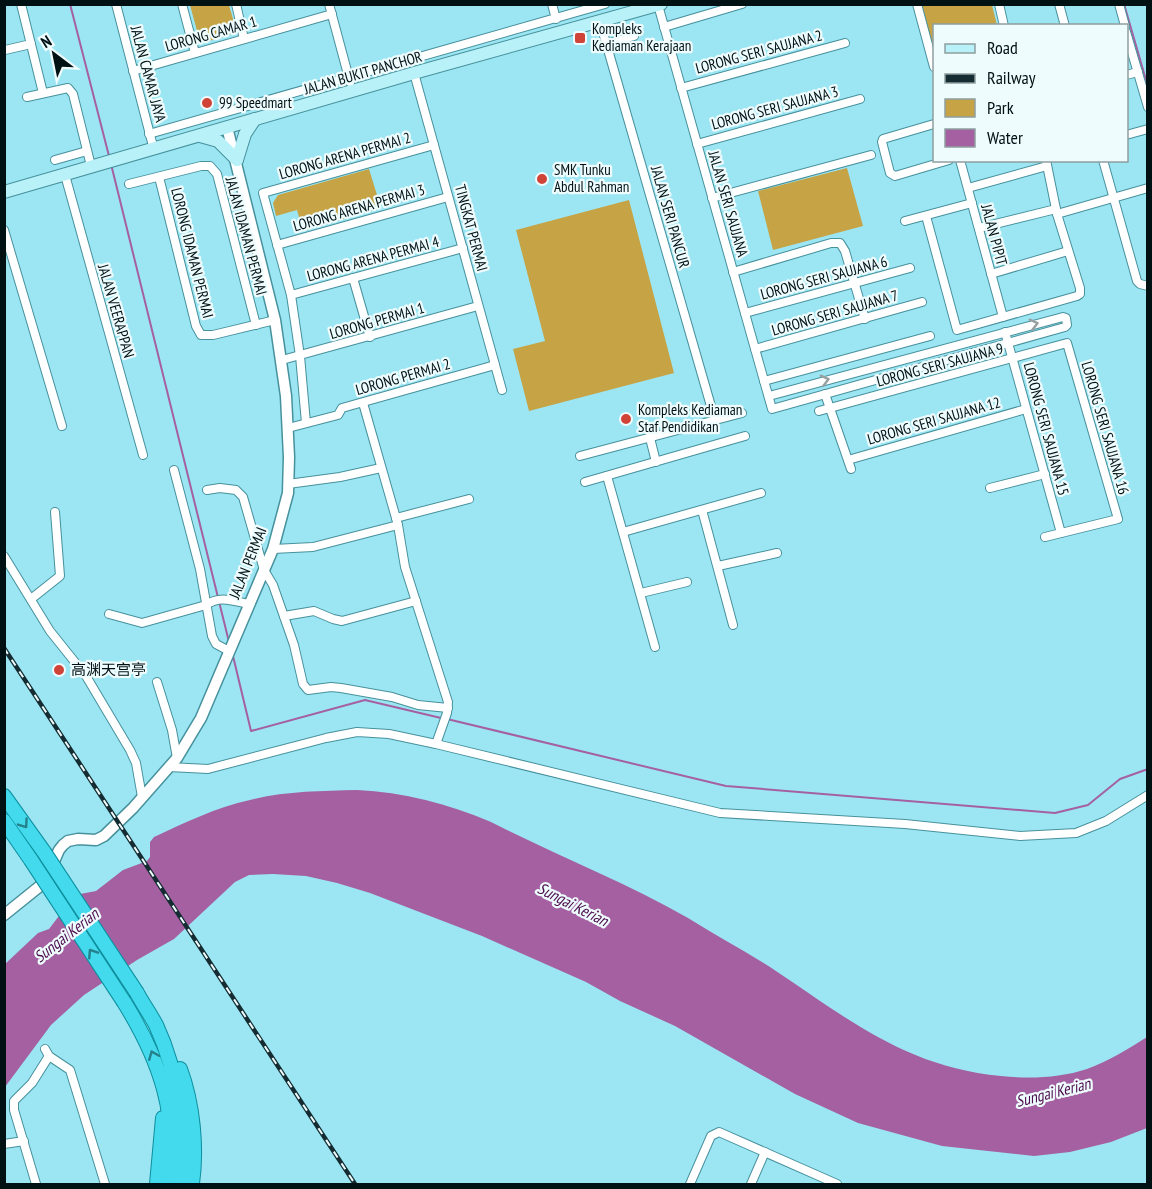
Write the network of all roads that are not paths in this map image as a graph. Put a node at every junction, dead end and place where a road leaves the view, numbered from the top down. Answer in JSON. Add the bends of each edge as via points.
{"nodes":[{"id":1,"x":21,"y":4,"type":"edge"},
{"id":2,"x":116,"y":4,"type":"edge"},
{"id":3,"x":182,"y":4,"type":"edge"},
{"id":4,"x":236,"y":4,"type":"edge"},
{"id":5,"x":329,"y":4,"type":"edge"},
{"id":6,"x":552,"y":4,"type":"edge"},
{"id":7,"x":605,"y":4,"type":"edge"},
{"id":8,"x":742,"y":4,"type":"edge"},
{"id":9,"x":917,"y":4,"type":"edge"},
{"id":10,"x":999,"y":4,"type":"edge"},
{"id":11,"x":1059,"y":4,"type":"edge"},
{"id":12,"x":1119,"y":4,"type":"edge"},
{"id":13,"x":660,"y":5,"type":"edge"},
{"id":14,"x":332,"y":14,"type":"junction"},
{"id":15,"x":556,"y":19,"type":"junction"},
{"id":16,"x":600,"y":22,"type":"junction"},
{"id":17,"x":1004,"y":24,"type":"edge"},
{"id":18,"x":1064,"y":24,"type":"edge"},
{"id":19,"x":1124,"y":24,"type":"edge"},
{"id":20,"x":664,"y":27,"type":"junction"},
{"id":21,"x":634,"y":36,"type":"dead end"},
{"id":22,"x":244,"y":39,"type":"junction"},
{"id":23,"x":1128,"y":39,"type":"edge"},
{"id":24,"x":845,"y":43,"type":"dead end"},
{"id":25,"x":31,"y":44,"type":"junction"},
{"id":26,"x":606,"y":44,"type":"junction"},
{"id":27,"x":5,"y":50,"type":"edge"},
{"id":28,"x":195,"y":53,"type":"junction"},
{"id":29,"x":933,"y":63,"type":"edge"},
{"id":30,"x":132,"y":71,"type":"junction"},
{"id":31,"x":1138,"y":72,"type":"junction"},
{"id":32,"x":414,"y":73,"type":"junction"},
{"id":33,"x":1128,"y":74,"type":"edge"},
{"id":34,"x":349,"y":78,"type":"junction"},
{"id":35,"x":681,"y":88,"type":"junction"},
{"id":36,"x":43,"y":93,"type":"junction"},
{"id":37,"x":352,"y":93,"type":"junction"},
{"id":38,"x":27,"y":97,"type":"dead end"},
{"id":39,"x":860,"y":99,"type":"dead end"},
{"id":40,"x":1148,"y":107,"type":"edge"},
{"id":41,"x":255,"y":119,"type":"junction"},
{"id":42,"x":933,"y":124,"type":"edge"},
{"id":43,"x":227,"y":127,"type":"junction"},
{"id":44,"x":1148,"y":129,"type":"edge"},
{"id":45,"x":149,"y":134,"type":"junction"},
{"id":46,"x":1128,"y":134,"type":"edge"},
{"id":47,"x":199,"y":135,"type":"junction"},
{"id":48,"x":697,"y":144,"type":"junction"},
{"id":49,"x":434,"y":145,"type":"junction"},
{"id":50,"x":154,"y":150,"type":"junction"},
{"id":51,"x":87,"y":151,"type":"junction"},
{"id":52,"x":872,"y":155,"type":"dead end"},
{"id":53,"x":55,"y":160,"type":"dead end"},
{"id":54,"x":237,"y":160,"type":"junction"},
{"id":55,"x":942,"y":162,"type":"edge"},
{"id":56,"x":961,"y":162,"type":"edge"},
{"id":57,"x":1104,"y":162,"type":"edge"},
{"id":58,"x":1046,"y":163,"type":"edge"},
{"id":59,"x":90,"y":166,"type":"junction"},
{"id":60,"x":64,"y":175,"type":"junction"},
{"id":61,"x":159,"y":177,"type":"junction"},
{"id":62,"x":129,"y":184,"type":"dead end"},
{"id":63,"x":968,"y":188,"type":"junction"},
{"id":64,"x":1148,"y":188,"type":"edge"},
{"id":65,"x":4,"y":192,"type":"edge"},
{"id":66,"x":448,"y":197,"type":"junction"},
{"id":67,"x":712,"y":198,"type":"junction"},
{"id":68,"x":1113,"y":198,"type":"junction"},
{"id":69,"x":972,"y":203,"type":"junction"},
{"id":70,"x":1057,"y":212,"type":"junction"},
{"id":71,"x":926,"y":216,"type":"junction"},
{"id":72,"x":905,"y":221,"type":"dead end"},
{"id":73,"x":979,"y":228,"type":"junction"},
{"id":74,"x":4,"y":230,"type":"edge"},
{"id":75,"x":278,"y":245,"type":"junction"},
{"id":76,"x":463,"y":249,"type":"junction"},
{"id":77,"x":1068,"y":251,"type":"junction"},
{"id":78,"x":910,"y":268,"type":"dead end"},
{"id":79,"x":733,"y":272,"type":"junction"},
{"id":80,"x":991,"y":274,"type":"junction"},
{"id":81,"x":353,"y":278,"type":"junction"},
{"id":82,"x":855,"y":283,"type":"junction"},
{"id":83,"x":1148,"y":286,"type":"edge"},
{"id":84,"x":291,"y":295,"type":"junction"},
{"id":85,"x":922,"y":303,"type":"dead end"},
{"id":86,"x":478,"y":306,"type":"junction"},
{"id":87,"x":745,"y":314,"type":"junction"},
{"id":88,"x":1003,"y":317,"type":"junction"},
{"id":89,"x":865,"y":318,"type":"junction"},
{"id":90,"x":276,"y":320,"type":"junction"},
{"id":91,"x":256,"y":325,"type":"junction"},
{"id":92,"x":1005,"y":332,"type":"junction"},
{"id":93,"x":930,"y":336,"type":"dead end"},
{"id":94,"x":370,"y":337,"type":"junction"},
{"id":95,"x":1067,"y":343,"type":"joint"},
{"id":96,"x":1008,"y":344,"type":"junction"},
{"id":97,"x":755,"y":349,"type":"junction"},
{"id":98,"x":300,"y":356,"type":"junction"},
{"id":99,"x":1012,"y":358,"type":"junction"},
{"id":100,"x":282,"y":360,"type":"junction"},
{"id":101,"x":495,"y":365,"type":"junction"},
{"id":102,"x":765,"y":381,"type":"junction"},
{"id":103,"x":502,"y":390,"type":"dead end"},
{"id":104,"x":825,"y":394,"type":"junction"},
{"id":105,"x":769,"y":396,"type":"junction"},
{"id":106,"x":363,"y":403,"type":"junction"},
{"id":107,"x":831,"y":409,"type":"junction"},
{"id":108,"x":1026,"y":409,"type":"junction"},
{"id":109,"x":819,"y":411,"type":"dead end"},
{"id":110,"x":742,"y":412,"type":"dead end"},
{"id":111,"x":715,"y":420,"type":"junction"},
{"id":112,"x":306,"y":423,"type":"junction"},
{"id":113,"x":62,"y":426,"type":"dead end"},
{"id":114,"x":288,"y":428,"type":"junction"},
{"id":115,"x":745,"y":436,"type":"dead end"},
{"id":116,"x":650,"y":438,"type":"junction"},
{"id":117,"x":142,"y":455,"type":"dead end"},
{"id":118,"x":580,"y":456,"type":"dead end"},
{"id":119,"x":656,"y":462,"type":"junction"},
{"id":120,"x":381,"y":468,"type":"junction"},
{"id":121,"x":174,"y":470,"type":"dead end"},
{"id":122,"x":1045,"y":474,"type":"junction"},
{"id":123,"x":606,"y":476,"type":"junction"},
{"id":124,"x":585,"y":482,"type":"dead end"},
{"id":125,"x":288,"y":484,"type":"junction"},
{"id":126,"x":990,"y":488,"type":"dead end"},
{"id":127,"x":207,"y":490,"type":"dead end"},
{"id":128,"x":761,"y":493,"type":"dead end"},
{"id":129,"x":469,"y":500,"type":"dead end"},
{"id":130,"x":702,"y":510,"type":"junction"},
{"id":131,"x":55,"y":512,"type":"dead end"},
{"id":132,"x":397,"y":521,"type":"junction"},
{"id":133,"x":623,"y":532,"type":"junction"},
{"id":134,"x":1061,"y":533,"type":"junction"},
{"id":135,"x":1046,"y":537,"type":"dead end"},
{"id":136,"x":273,"y":549,"type":"junction"},
{"id":137,"x":777,"y":553,"type":"dead end"},
{"id":138,"x":4,"y":556,"type":"edge"},
{"id":139,"x":718,"y":566,"type":"junction"},
{"id":140,"x":264,"y":570,"type":"junction"},
{"id":141,"x":687,"y":582,"type":"dead end"},
{"id":142,"x":641,"y":593,"type":"junction"},
{"id":143,"x":31,"y":599,"type":"junction"},
{"id":144,"x":214,"y":601,"type":"junction"},
{"id":145,"x":416,"y":602,"type":"junction"},
{"id":146,"x":248,"y":604,"type":"junction"},
{"id":147,"x":109,"y":614,"type":"dead end"},
{"id":148,"x":284,"y":616,"type":"junction"},
{"id":149,"x":733,"y":625,"type":"dead end"},
{"id":150,"x":655,"y":647,"type":"dead end"},
{"id":151,"x":229,"y":651,"type":"junction"},
{"id":152,"x":157,"y":682,"type":"dead end"},
{"id":153,"x":447,"y":711,"type":"junction"},
{"id":154,"x":438,"y":740,"type":"junction"},
{"id":155,"x":173,"y":763,"type":"junction"},
{"id":156,"x":1148,"y":795,"type":"edge"},
{"id":157,"x":4,"y":796,"type":"edge"},
{"id":158,"x":142,"y":797,"type":"junction"},
{"id":159,"x":4,"y":821,"type":"edge"},
{"id":160,"x":4,"y":915,"type":"edge"},
{"id":161,"x":156,"y":1026,"type":"junction"},
{"id":162,"x":164,"y":1087,"type":"junction"},
{"id":163,"x":177,"y":1131,"type":"junction"},
{"id":164,"x":24,"y":1141,"type":"junction"},
{"id":165,"x":4,"y":1144,"type":"edge"},
{"id":166,"x":765,"y":1152,"type":"junction"},
{"id":167,"x":819,"y":1181,"type":"edge"},
{"id":168,"x":36,"y":1185,"type":"edge"},
{"id":169,"x":105,"y":1185,"type":"edge"},
{"id":170,"x":157,"y":1185,"type":"edge"},
{"id":171,"x":168,"y":1185,"type":"edge"},
{"id":172,"x":180,"y":1185,"type":"edge"},
{"id":173,"x":192,"y":1185,"type":"edge"},
{"id":174,"x":690,"y":1185,"type":"edge"},
{"id":175,"x":752,"y":1185,"type":"edge"},
{"id":176,"x":837,"y":1185,"type":"edge"}],
"edges":[{"from":1,"to":25,"type":"street"},
{"from":2,"to":30,"type":"street","name":"JALAN CAMAR JAYA"},
{"from":3,"to":28,"type":"street"},
{"from":4,"to":22,"type":"street"},
{"from":5,"to":14,"type":"street"},
{"from":6,"to":15,"type":"street"},
{"from":7,"to":15,"type":"street","name":"JALAN BUKIT PANCHOR"},
{"from":8,"to":20,"type":"street"},
{"from":9,"to":29,"type":"street"},
{"from":10,"to":17,"type":"street"},
{"from":11,"to":18,"type":"street"},
{"from":12,"to":19,"type":"street"},
{"from":13,"to":16,"type":"main road","name":"JALAN BUKIT PANCHOR"},
{"from":13,"to":20,"type":"street","name":"JALAN SERI SAUJANA"},
{"from":14,"to":22,"type":"street","name":"LORONG CAMAR 1"},
{"from":14,"to":34,"type":"street"},
{"from":15,"to":34,"type":"street","name":"JALAN BUKIT PANCHOR"},
{"from":16,"to":26,"type":"street","name":"JALAN SERI PANCUR"},
{"from":16,"to":32,"type":"main road","name":"JALAN BUKIT PANCHOR"},
{"from":20,"to":35,"type":"street","name":"JALAN SERI SAUJANA"},
{"from":21,"to":26,"type":"street"},
{"from":22,"to":28,"type":"street","name":"LORONG CAMAR 1"},
{"from":23,"to":31,"type":"street"},
{"from":24,"to":35,"type":"street","name":"LORONG SERI SAUJANA 2"},
{"from":25,"to":27,"type":"street"},
{"from":25,"to":36,"type":"street"},
{"from":26,"to":111,"type":"street","name":"JALAN SERI PANCUR"},
{"from":28,"to":30,"type":"street","name":"LORONG CAMAR 1"},
{"from":30,"to":45,"type":"street","name":"JALAN CAMAR JAYA"},
{"from":31,"to":33,"type":"street"},
{"from":31,"to":40,"type":"street"},
{"from":32,"to":37,"type":"main road","name":"JALAN BUKIT PANCHOR"},
{"from":32,"to":49,"type":"street","name":"TINGKAT PERMAI"},
{"from":34,"to":37,"type":"street"},
{"from":34,"to":45,"type":"street","name":"JALAN BUKIT PANCHOR"},
{"from":35,"to":48,"type":"street","name":"JALAN SERI SAUJANA"},
{"from":36,"to":38,"type":"street"},
{"from":36,"to":51,"type":"street","via":[[68,88],[73,94]]},
{"from":37,"to":41,"type":"main road","name":"JALAN BUKIT PANCHOR"},
{"from":39,"to":48,"type":"street","name":"LORONG SERI SAUJANA 3"},
{"from":41,"to":43,"type":"main road","name":"JALAN BUKIT PANCHOR"},
{"from":41,"to":54,"type":"main road","via":[[245,134]]},
{"from":42,"to":55,"type":"street","via":[[882,142],[890,173],[895,176]]},
{"from":43,"to":47,"type":"main road","name":"JALAN BUKIT PANCHOR"},
{"from":43,"to":54,"type":"street","name":"JALAN PERMAI"},
{"from":44,"to":46,"type":"street"},
{"from":45,"to":50,"type":"street","name":"JALAN CAMAR JAYA"},
{"from":47,"to":50,"type":"main road","name":"JALAN BUKIT PANCHOR"},
{"from":47,"to":54,"type":"main road","via":[[218,141]]},
{"from":48,"to":67,"type":"street","name":"JALAN SERI SAUJANA"},
{"from":49,"to":66,"type":"street","name":"TINGKAT PERMAI"},
{"from":49,"to":75,"type":"street","name":"LORONG ARENA PERMAI 2","via":[[263,193]]},
{"from":50,"to":59,"type":"main road","name":"JALAN BUKIT PANCHOR"},
{"from":51,"to":53,"type":"street"},
{"from":51,"to":59,"type":"street"},
{"from":52,"to":67,"type":"street"},
{"from":54,"to":90,"type":"street","name":"JALAN PERMAI"},
{"from":56,"to":63,"type":"street","name":"JALAN PIPIT"},
{"from":57,"to":68,"type":"street"},
{"from":58,"to":63,"type":"street"},
{"from":58,"to":70,"type":"street"},
{"from":59,"to":60,"type":"main road","name":"JALAN BUKIT PANCHOR"},
{"from":60,"to":65,"type":"main road","name":"JALAN BUKIT PANCHOR"},
{"from":60,"to":117,"type":"street","name":"JALAN VEERAPPAN"},
{"from":61,"to":62,"type":"street","name":"JALAN IDAMAN PERMAI"},
{"from":61,"to":91,"type":"street","name":"JALAN IDAMAN PERMAI","via":[[201,166],[210,166],[217,174]]},
{"from":61,"to":91,"type":"street","name":"LORONG IDAMAN PERMAI","via":[[201,335]]},
{"from":63,"to":69,"type":"street","name":"JALAN PIPIT"},
{"from":64,"to":68,"type":"street"},
{"from":66,"to":75,"type":"street","name":"LORONG ARENA PERMAI 3"},
{"from":66,"to":76,"type":"street","name":"TINGKAT PERMAI"},
{"from":67,"to":79,"type":"street","name":"JALAN SERI SAUJANA"},
{"from":68,"to":70,"type":"street"},
{"from":68,"to":83,"type":"street","via":[[1137,281]]},
{"from":69,"to":71,"type":"street"},
{"from":69,"to":73,"type":"street","name":"JALAN PIPIT"},
{"from":70,"to":73,"type":"street"},
{"from":70,"to":77,"type":"street"},
{"from":71,"to":72,"type":"street"},
{"from":71,"to":88,"type":"street","via":[[957,330]]},
{"from":73,"to":80,"type":"street","name":"JALAN PIPIT"},
{"from":74,"to":113,"type":"street"},
{"from":75,"to":84,"type":"street"},
{"from":76,"to":81,"type":"street","name":"LORONG ARENA PERMAI 4"},
{"from":76,"to":86,"type":"street","name":"TINGKAT PERMAI"},
{"from":77,"to":80,"type":"street"},
{"from":77,"to":88,"type":"street","via":[[1080,294]]},
{"from":78,"to":82,"type":"street","name":"LORONG SERI SAUJANA 6"},
{"from":79,"to":82,"type":"street","via":[[840,243]]},
{"from":79,"to":87,"type":"street","name":"JALAN SERI SAUJANA"},
{"from":80,"to":88,"type":"street","name":"JALAN PIPIT"},
{"from":81,"to":84,"type":"street","name":"LORONG ARENA PERMAI 4"},
{"from":81,"to":94,"type":"street"},
{"from":82,"to":87,"type":"street","name":"LORONG SERI SAUJANA 6"},
{"from":82,"to":89,"type":"street"},
{"from":84,"to":98,"type":"street"},
{"from":85,"to":89,"type":"street","name":"LORONG SERI SAUJANA 7"},
{"from":86,"to":94,"type":"street","name":"LORONG PERMAI 1"},
{"from":86,"to":101,"type":"street","name":"TINGKAT PERMAI"},
{"from":87,"to":97,"type":"street","name":"JALAN SERI SAUJANA"},
{"from":89,"to":97,"type":"street","name":"LORONG SERI SAUJANA 7"},
{"from":90,"to":91,"type":"street"},
{"from":90,"to":100,"type":"street","name":"JALAN PERMAI"},
{"from":92,"to":96,"type":"street","name":"LORONG SERI SAUJANA 15"},
{"from":92,"to":96,"type":"street","one_way":true,"via":[[1066,318],[1067,327]]},
{"from":105,"to":92,"type":"street","one_way":true},
{"from":93,"to":102,"type":"street"},
{"from":94,"to":98,"type":"street","name":"LORONG PERMAI 1"},
{"from":95,"to":99,"type":"street","name":"LORONG SERI SAUJANA 9"},
{"from":95,"to":134,"type":"street","name":"LORONG SERI SAUJANA 16","via":[[1118,519]]},
{"from":96,"to":99,"type":"street","name":"LORONG SERI SAUJANA 15"},
{"from":96,"to":104,"type":"street"},
{"from":97,"to":102,"type":"street","name":"JALAN SERI SAUJANA"},
{"from":98,"to":100,"type":"street","name":"LORONG PERMAI 1"},
{"from":98,"to":112,"type":"street"},
{"from":99,"to":107,"type":"street","name":"LORONG SERI SAUJANA 9"},
{"from":99,"to":108,"type":"street","name":"LORONG SERI SAUJANA 15"},
{"from":100,"to":114,"type":"street","name":"JALAN PERMAI"},
{"from":101,"to":103,"type":"street","name":"TINGKAT PERMAI"},
{"from":101,"to":106,"type":"street","name":"LORONG PERMAI 2"},
{"from":102,"to":105,"type":"street","name":"JALAN SERI SAUJANA"},
{"from":104,"to":105,"type":"street","name":"JALAN SERI SAUJANA","via":[[772,409]]},
{"from":104,"to":107,"type":"street"},
{"from":106,"to":112,"type":"street","name":"LORONG PERMAI 2","via":[[342,408],[338,415]]},
{"from":106,"to":120,"type":"street"},
{"from":107,"to":108,"type":"street","name":"LORONG SERI SAUJANA 12","via":[[850,464]]},
{"from":107,"to":109,"type":"street","name":"LORONG SERI SAUJANA 9"},
{"from":108,"to":122,"type":"street","name":"LORONG SERI SAUJANA 15"},
{"from":110,"to":111,"type":"street"},
{"from":111,"to":116,"type":"street"},
{"from":112,"to":114,"type":"street","name":"LORONG PERMAI 2"},
{"from":114,"to":125,"type":"street","name":"JALAN PERMAI"},
{"from":115,"to":119,"type":"street"},
{"from":116,"to":118,"type":"street"},
{"from":116,"to":119,"type":"street"},
{"from":119,"to":123,"type":"street"},
{"from":120,"to":125,"type":"street"},
{"from":120,"to":132,"type":"street"},
{"from":121,"to":144,"type":"street","via":[[200,568]]},
{"from":122,"to":126,"type":"street"},
{"from":122,"to":134,"type":"street","name":"LORONG SERI SAUJANA 15"},
{"from":123,"to":124,"type":"street"},
{"from":123,"to":133,"type":"street"},
{"from":125,"to":136,"type":"street","name":"JALAN PERMAI"},
{"from":127,"to":140,"type":"street","via":[[236,490],[243,497]]},
{"from":128,"to":130,"type":"street"},
{"from":129,"to":132,"type":"street"},
{"from":130,"to":133,"type":"street"},
{"from":130,"to":139,"type":"street"},
{"from":131,"to":143,"type":"street","via":[[60,576]]},
{"from":132,"to":136,"type":"street","via":[[313,547]]},
{"from":132,"to":145,"type":"street"},
{"from":133,"to":142,"type":"street"},
{"from":134,"to":135,"type":"street"},
{"from":136,"to":140,"type":"street","name":"JALAN PERMAI"},
{"from":137,"to":139,"type":"street"},
{"from":138,"to":143,"type":"street"},
{"from":139,"to":149,"type":"street"},
{"from":140,"to":146,"type":"street","name":"JALAN PERMAI"},
{"from":140,"to":148,"type":"street"},
{"from":141,"to":142,"type":"street"},
{"from":142,"to":150,"type":"street"},
{"from":143,"to":158,"type":"street","via":[[50,631],[86,676],[130,750]]},
{"from":144,"to":146,"type":"street"},
{"from":144,"to":147,"type":"street","via":[[142,623]]},
{"from":144,"to":151,"type":"street","via":[[212,636],[216,644]]},
{"from":145,"to":148,"type":"street","via":[[342,621],[314,611]]},
{"from":145,"to":153,"type":"street","via":[[448,702]]},
{"from":146,"to":151,"type":"street","name":"JALAN PERMAI"},
{"from":148,"to":153,"type":"street","via":[[308,690],[341,688]]},
{"from":151,"to":155,"type":"street","name":"JALAN PERMAI","via":[[201,718]]},
{"from":152,"to":155,"type":"street","via":[[172,730]]},
{"from":153,"to":154,"type":"street"},
{"from":154,"to":155,"type":"street","via":[[357,732],[208,770]]},
{"from":154,"to":156,"type":"street","via":[[720,813],[905,824],[1020,836],[1076,833],[1106,821]]},
{"from":155,"to":158,"type":"street","name":"JALAN PERMAI"},
{"from":157,"to":161,"type":"highway","one_way":true,"bridge":true},
{"from":158,"to":160,"type":"street","name":"JALAN PERMAI","via":[[99,839],[78,839],[63,845],[45,882]]},
{"from":162,"to":159,"type":"highway","one_way":true,"bridge":true,"via":[[152,1050],[124,1002]]},
{"from":161,"to":163,"type":"highway","via":[[175,1085]]},
{"from":161,"to":173,"type":"highway","via":[[175,1056],[188,1098],[193,1137]]},
{"from":162,"to":163,"type":"highway"},
{"from":162,"to":170,"type":"highway"},
{"from":163,"to":171,"type":"highway"},
{"from":163,"to":172,"type":"highway"},
{"from":164,"to":165,"type":"street"},
{"from":164,"to":168,"type":"street"},
{"from":164,"to":169,"type":"street","via":[[14,1101],[32,1083],[47,1053],[70,1070]]},
{"from":166,"to":167,"type":"street"},
{"from":166,"to":174,"type":"street","via":[[719,1132],[711,1136]]},
{"from":166,"to":175,"type":"street"},
{"from":167,"to":176,"type":"street"}]}
